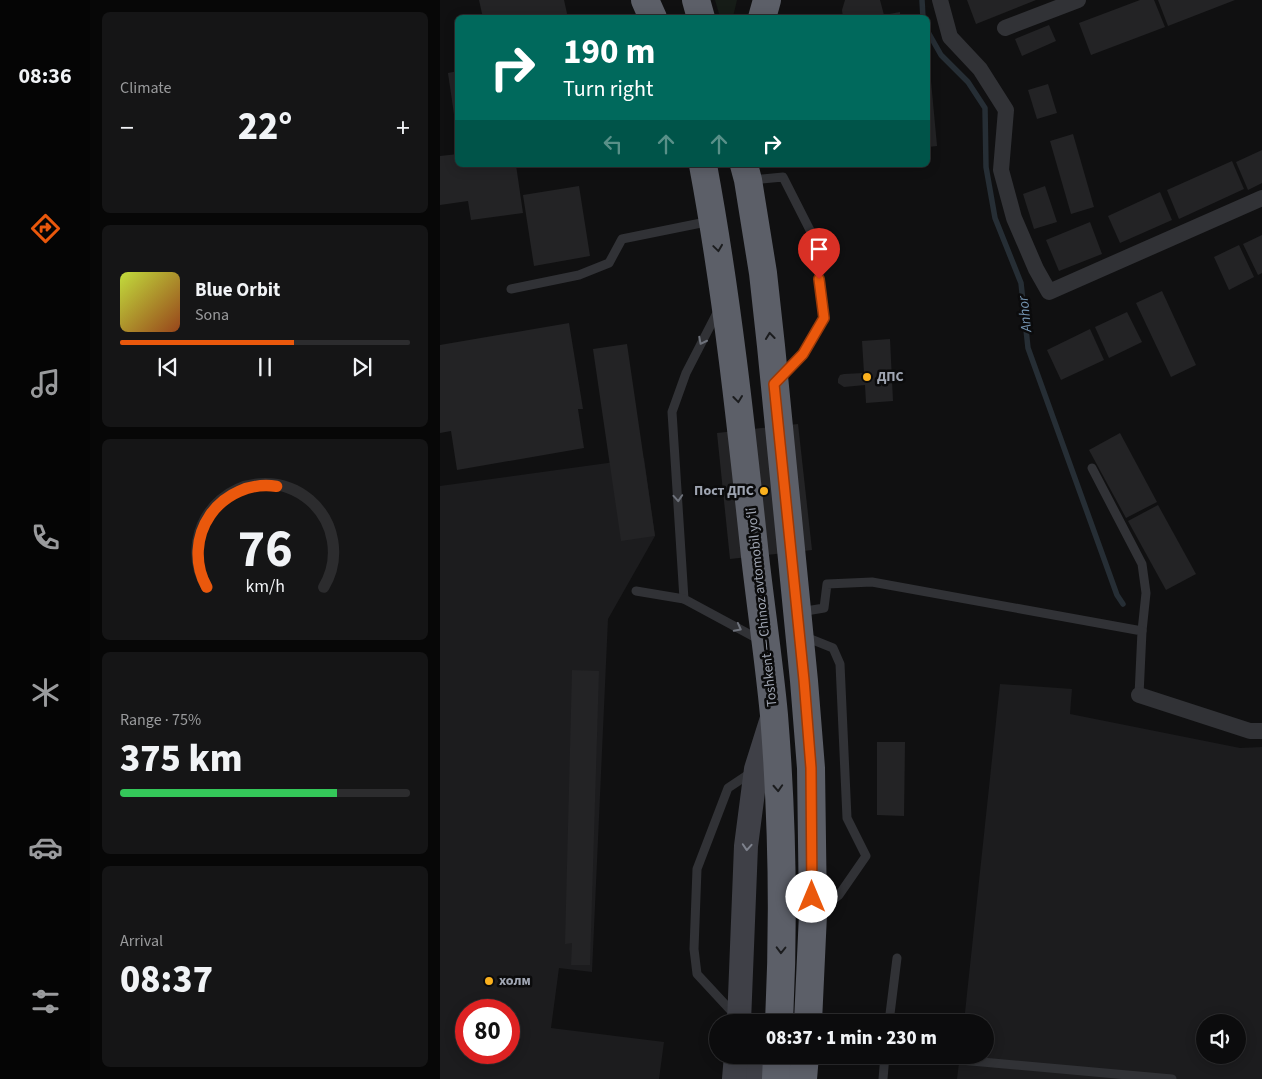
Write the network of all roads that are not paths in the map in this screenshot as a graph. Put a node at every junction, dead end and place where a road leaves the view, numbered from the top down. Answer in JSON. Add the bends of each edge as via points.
{"nodes":[{"id":1,"x":645,"y":0,"type":"edge"},
{"id":2,"x":656,"y":0,"type":"edge"},
{"id":3,"x":696,"y":0,"type":"edge"},
{"id":4,"x":767,"y":0,"type":"edge"},
{"id":5,"x":940,"y":0,"type":"edge"},
{"id":6,"x":1078,"y":0,"type":"edge"},
{"id":7,"x":652,"y":15,"type":"edge"},
{"id":8,"x":661,"y":15,"type":"edge"},
{"id":9,"x":700,"y":15,"type":"edge"},
{"id":10,"x":763,"y":15,"type":"edge"},
{"id":11,"x":1005,"y":28,"type":"dead end"},
{"id":12,"x":703,"y":167,"type":"edge"},
{"id":13,"x":747,"y":170,"type":"edge"},
{"id":14,"x":1262,"y":198,"type":"edge"},
{"id":15,"x":714,"y":221,"type":"junction"},
{"id":16,"x":511,"y":289,"type":"dead end"},
{"id":17,"x":725,"y":298,"type":"junction"},
{"id":18,"x":774,"y":384,"type":"junction"},
{"id":19,"x":1092,"y":468,"type":"dead end"},
{"id":20,"x":636,"y":591,"type":"dead end"},
{"id":21,"x":684,"y":599,"type":"junction"},
{"id":22,"x":799,"y":624,"type":"junction"},
{"id":23,"x":1142,"y":631,"type":"junction"},
{"id":24,"x":766,"y":643,"type":"junction"},
{"id":25,"x":1139,"y":695,"type":"joint"},
{"id":26,"x":774,"y":714,"type":"junction"},
{"id":27,"x":1262,"y":731,"type":"edge"},
{"id":28,"x":756,"y":769,"type":"junction"},
{"id":29,"x":812,"y":914,"type":"junction"},
{"id":30,"x":897,"y":958,"type":"dead end"},
{"id":31,"x":734,"y":1014,"type":"edge"},
{"id":32,"x":740,"y":1014,"type":"edge"},
{"id":33,"x":779,"y":1014,"type":"edge"},
{"id":34,"x":808,"y":1014,"type":"edge"},
{"id":35,"x":890,"y":1014,"type":"edge"},
{"id":36,"x":994,"y":1063,"type":"edge"},
{"id":37,"x":735,"y":1064,"type":"edge"},
{"id":38,"x":748,"y":1064,"type":"edge"},
{"id":39,"x":777,"y":1064,"type":"edge"},
{"id":40,"x":804,"y":1064,"type":"edge"},
{"id":41,"x":884,"y":1064,"type":"edge"},
{"id":42,"x":734,"y":1079,"type":"edge"},
{"id":43,"x":761,"y":1079,"type":"edge"},
{"id":44,"x":776,"y":1079,"type":"edge"},
{"id":45,"x":803,"y":1079,"type":"edge"},
{"id":46,"x":883,"y":1079,"type":"edge"},
{"id":47,"x":1172,"y":1079,"type":"edge"}],
"edges":[{"from":1,"to":7,"type":"highway"},
{"from":2,"to":8,"type":"highway"},
{"from":3,"to":9,"type":"highway"},
{"from":4,"to":10,"type":"highway"},
{"from":5,"to":14,"type":"street","via":[[950,37],[980,69],[1006,110],[1001,170],[1014,218],[1049,292]]},
{"from":6,"to":11,"type":"street"},
{"from":12,"to":15,"type":"highway","name":"Toshkent — Chinoz avtomobil yoʻli"},
{"from":18,"to":13,"type":"highway","one_way":true,"via":[[763,273]]},
{"from":13,"to":18,"type":"lane","via":[[782,178],[815,240],[824,318],[803,354]]},
{"from":15,"to":16,"type":"lane","via":[[622,239],[609,263],[579,275]]},
{"from":15,"to":17,"type":"highway","name":"Toshkent — Chinoz avtomobil yoʻli","one_way":true},
{"from":17,"to":21,"type":"lane","one_way":true,"via":[[686,373],[672,412]]},
{"from":17,"to":24,"type":"highway","name":"Toshkent — Chinoz avtomobil yoʻli","one_way":true},
{"from":18,"to":22,"type":"highway"},
{"from":19,"to":23,"type":"lane","via":[[1142,564],[1146,593]]},
{"from":20,"to":21,"type":"lane"},
{"from":21,"to":24,"type":"lane","one_way":true},
{"from":22,"to":23,"type":"lane","via":[[824,608],[827,584],[872,582]]},
{"from":22,"to":29,"type":"highway","via":[[811,768]]},
{"from":22,"to":29,"type":"lane","via":[[833,648],[840,664],[847,818],[866,856],[839,895]]},
{"from":23,"to":25,"type":"lane"},
{"from":24,"to":26,"type":"highway","name":"Toshkent — Chinoz avtomobil yoʻli"},
{"from":25,"to":27,"type":"street","via":[[1250,731]]},
{"from":26,"to":28,"type":"street"},
{"from":26,"to":33,"type":"highway","name":"Toshkent — Chinoz avtomobil yoʻli","one_way":true,"via":[[780,820]]},
{"from":28,"to":31,"type":"lane","via":[[728,788],[697,869],[694,949],[697,974]]},
{"from":28,"to":32,"type":"street","one_way":true,"via":[[746,846]]},
{"from":29,"to":34,"type":"highway"},
{"from":30,"to":35,"type":"lane"},
{"from":36,"to":47,"type":"lane"},
{"from":37,"to":42,"type":"street"},
{"from":38,"to":43,"type":"street"},
{"from":39,"to":44,"type":"highway"},
{"from":40,"to":45,"type":"highway"},
{"from":41,"to":46,"type":"lane"}]}
